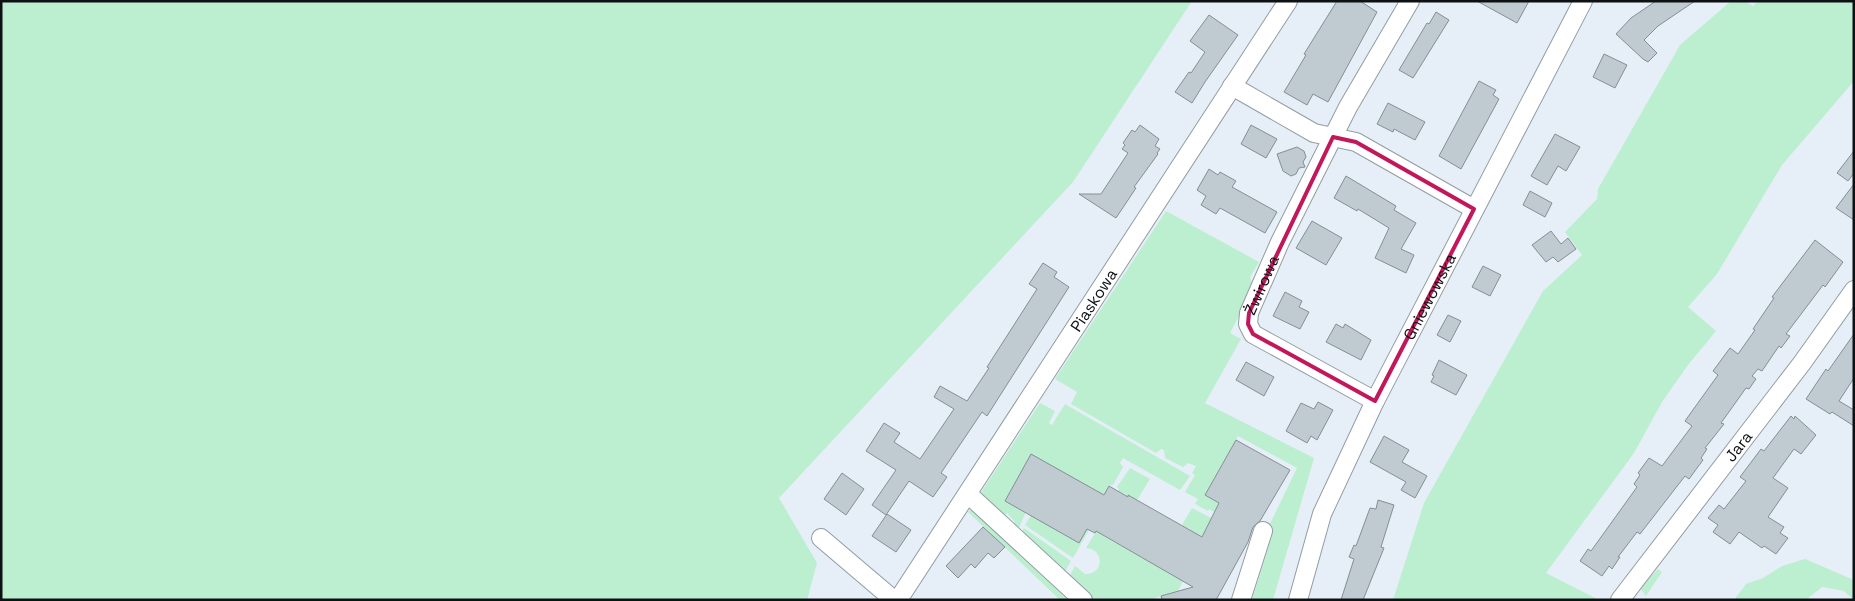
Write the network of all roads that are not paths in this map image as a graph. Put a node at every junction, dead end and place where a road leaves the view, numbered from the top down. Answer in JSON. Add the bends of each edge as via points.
{"nodes":[{"id":1,"x":1288,"y":1,"type":"edge"},
{"id":2,"x":1410,"y":1,"type":"edge"},
{"id":3,"x":1583,"y":1,"type":"edge"},
{"id":4,"x":1232,"y":86,"type":"junction"},
{"id":5,"x":1333,"y":138,"type":"junction"},
{"id":6,"x":1474,"y":209,"type":"junction"},
{"id":7,"x":1854,"y":290,"type":"edge"},
{"id":8,"x":1375,"y":401,"type":"junction"},
{"id":9,"x":968,"y":494,"type":"junction"},
{"id":10,"x":1263,"y":532,"type":"dead end"},
{"id":11,"x":822,"y":538,"type":"dead end"},
{"id":12,"x":896,"y":600,"type":"edge"},
{"id":13,"x":1083,"y":600,"type":"edge"},
{"id":14,"x":1241,"y":600,"type":"edge"},
{"id":15,"x":1298,"y":600,"type":"edge"},
{"id":16,"x":1620,"y":600,"type":"edge"}],
"edges":[{"from":1,"to":4,"type":"street","name":"Piaskowa"},
{"from":2,"to":5,"type":"street","name":"Żwirowa"},
{"from":3,"to":6,"type":"street","name":"Gniewowska"},
{"from":4,"to":5,"type":"street","via":[[1314,133]]},
{"from":4,"to":9,"type":"street","name":"Piaskowa"},
{"from":5,"to":6,"type":"street","via":[[1356,142]]},
{"from":5,"to":8,"type":"street","name":"Żwirowa","via":[[1280,242],[1249,313],[1248,324],[1253,334]]},
{"from":6,"to":8,"type":"street","name":"Gniewowska"},
{"from":7,"to":16,"type":"street","name":"Jara"},
{"from":8,"to":15,"type":"street","name":"Gniewowska","via":[[1322,514]]},
{"from":9,"to":12,"type":"street","name":"Piaskowa"},
{"from":9,"to":13,"type":"street"},
{"from":10,"to":14,"type":"street"},
{"from":11,"to":12,"type":"street"}]}
